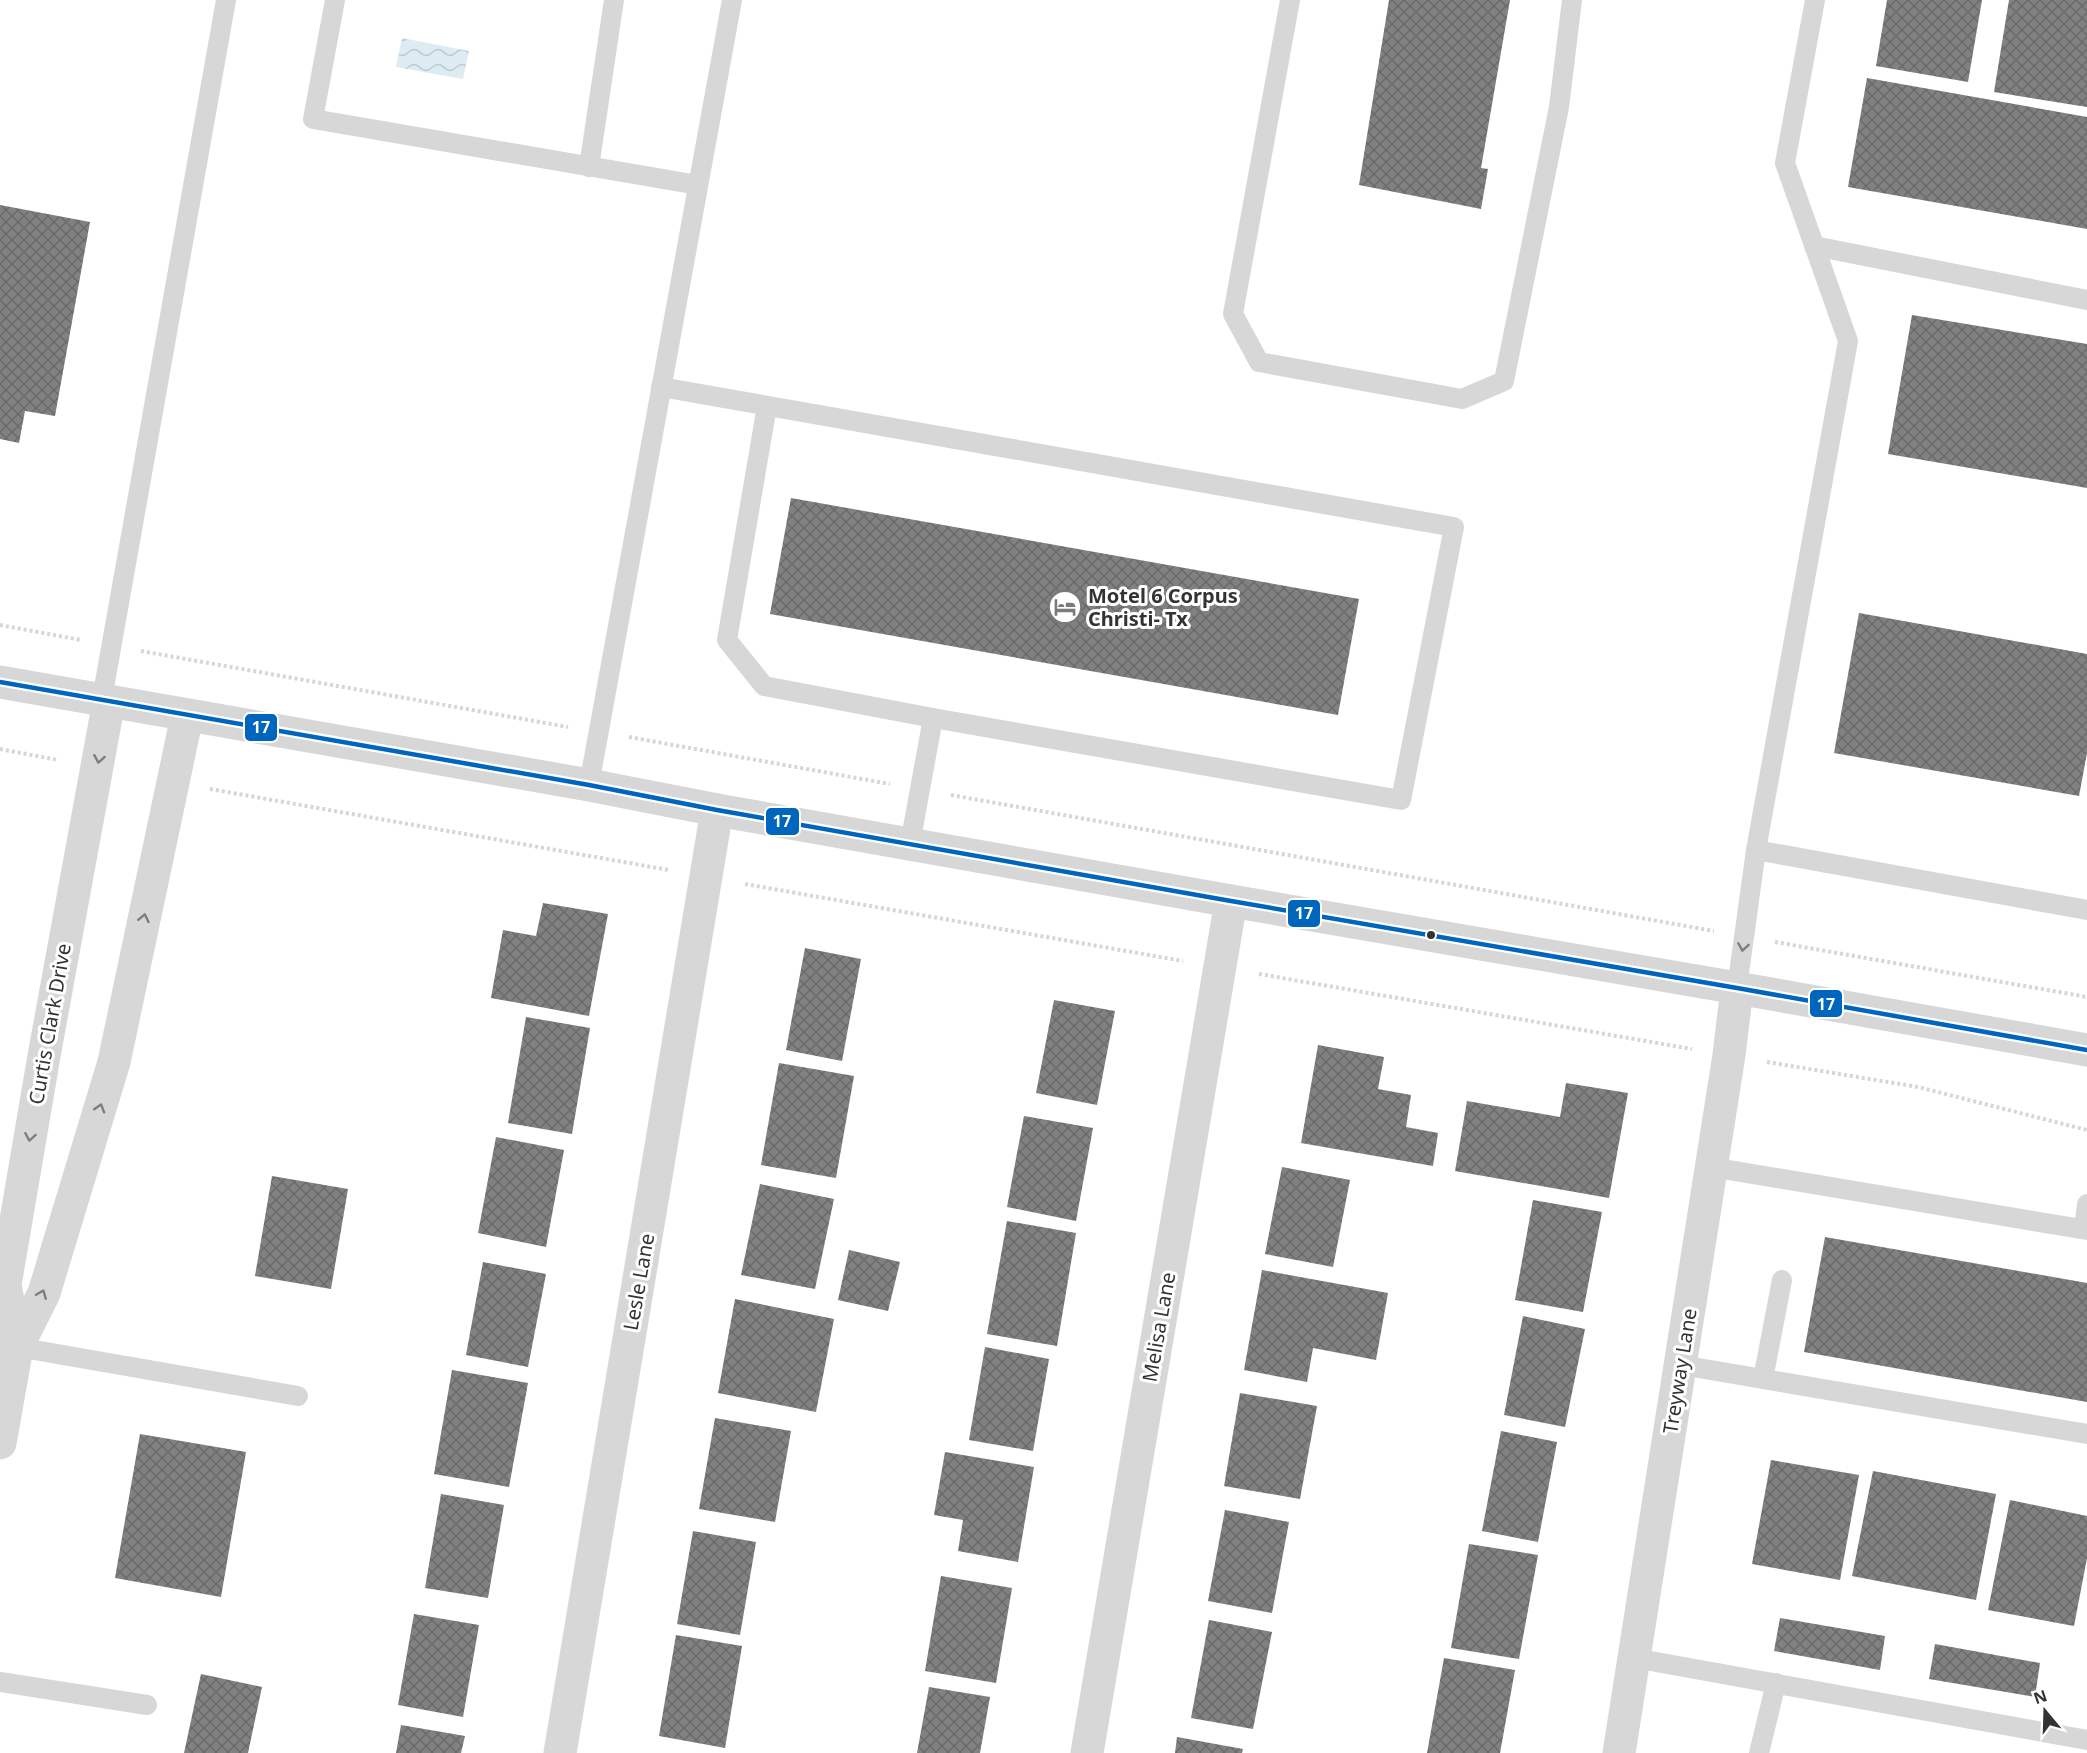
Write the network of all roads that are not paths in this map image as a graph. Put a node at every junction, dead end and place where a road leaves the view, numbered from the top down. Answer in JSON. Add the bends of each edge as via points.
{"nodes":[{"id":1,"x":226,"y":0,"type":"edge"},
{"id":2,"x":335,"y":0,"type":"edge"},
{"id":3,"x":614,"y":0,"type":"edge"},
{"id":4,"x":732,"y":0,"type":"edge"},
{"id":5,"x":1290,"y":0,"type":"edge"},
{"id":6,"x":1572,"y":0,"type":"edge"},
{"id":7,"x":1815,"y":0,"type":"edge"},
{"id":8,"x":589,"y":167,"type":"junction"},
{"id":9,"x":698,"y":185,"type":"junction"},
{"id":10,"x":1814,"y":246,"type":"junction"},
{"id":11,"x":2087,"y":300,"type":"edge"},
{"id":12,"x":662,"y":387,"type":"junction"},
{"id":13,"x":767,"y":406,"type":"junction"},
{"id":14,"x":0,"y":682,"type":"edge"},
{"id":15,"x":106,"y":700,"type":"junction"},
{"id":16,"x":187,"y":716,"type":"junction"},
{"id":17,"x":933,"y":718,"type":"junction"},
{"id":18,"x":589,"y":785,"type":"junction"},
{"id":19,"x":717,"y":810,"type":"junction"},
{"id":20,"x":910,"y":844,"type":"junction"},
{"id":21,"x":1756,"y":850,"type":"junction"},
{"id":22,"x":1231,"y":901,"type":"junction"},
{"id":23,"x":2087,"y":910,"type":"edge"},
{"id":24,"x":1737,"y":988,"type":"junction"},
{"id":25,"x":2087,"y":1050,"type":"edge"},
{"id":26,"x":1711,"y":1167,"type":"junction"},
{"id":27,"x":2087,"y":1204,"type":"edge"},
{"id":28,"x":2085,"y":1229,"type":"edge"},
{"id":29,"x":1782,"y":1280,"type":"dead end"},
{"id":30,"x":16,"y":1347,"type":"junction"},
{"id":31,"x":1680,"y":1365,"type":"junction"},
{"id":32,"x":1763,"y":1379,"type":"junction"},
{"id":33,"x":298,"y":1396,"type":"dead end"},
{"id":34,"x":2087,"y":1434,"type":"edge"},
{"id":35,"x":0,"y":1443,"type":"edge"},
{"id":36,"x":1634,"y":1658,"type":"junction"},
{"id":37,"x":0,"y":1682,"type":"edge"},
{"id":38,"x":1776,"y":1683,"type":"junction"},
{"id":39,"x":147,"y":1706,"type":"dead end"},
{"id":40,"x":2087,"y":1740,"type":"edge"},
{"id":41,"x":560,"y":1753,"type":"edge"},
{"id":42,"x":1087,"y":1753,"type":"edge"},
{"id":43,"x":1618,"y":1753,"type":"edge"},
{"id":44,"x":1759,"y":1753,"type":"edge"}],
"edges":[{"from":1,"to":15,"type":"lane","via":[[112,645]]},
{"from":2,"to":8,"type":"lane","via":[[314,119]]},
{"from":3,"to":8,"type":"lane"},
{"from":4,"to":9,"type":"lane"},
{"from":5,"to":6,"type":"lane","via":[[1233,314],[1259,362],[1462,399],[1504,381],[1560,107]]},
{"from":7,"to":10,"type":"lane","via":[[1785,163]]},
{"from":8,"to":9,"type":"lane"},
{"from":9,"to":12,"type":"lane"},
{"from":10,"to":11,"type":"lane"},
{"from":10,"to":21,"type":"lane","via":[[1848,340]]},
{"from":12,"to":13,"type":"lane"},
{"from":12,"to":18,"type":"lane"},
{"from":13,"to":17,"type":"lane","via":[[727,640],[764,686]]},
{"from":13,"to":17,"type":"lane","via":[[1454,527],[1401,800]]},
{"from":14,"to":15,"type":"street"},
{"from":15,"to":16,"type":"street"},
{"from":15,"to":30,"type":"street","name":"Curtis Clark Drive","one_way":true,"via":[[98,767],[5,1285]]},
{"from":16,"to":18,"type":"street"},
{"from":30,"to":16,"type":"street","name":"Curtis Clark Drive","one_way":true,"via":[[44,1293],[114,1062]]},
{"from":17,"to":20,"type":"lane"},
{"from":18,"to":19,"type":"street"},
{"from":19,"to":20,"type":"street"},
{"from":19,"to":41,"type":"street","name":"Lesle Lane"},
{"from":20,"to":22,"type":"street"},
{"from":21,"to":23,"type":"lane"},
{"from":21,"to":24,"type":"lane","one_way":true},
{"from":22,"to":24,"type":"street"},
{"from":22,"to":42,"type":"street","name":"Melisa Lane"},
{"from":24,"to":25,"type":"street"},
{"from":24,"to":26,"type":"street","name":"Treyway Lane"},
{"from":26,"to":28,"type":"lane"},
{"from":26,"to":31,"type":"street","name":"Treyway Lane"},
{"from":27,"to":28,"type":"lane"},
{"from":29,"to":32,"type":"lane"},
{"from":30,"to":33,"type":"lane"},
{"from":30,"to":35,"type":"street","name":"Curtis Clark Drive"},
{"from":31,"to":32,"type":"lane"},
{"from":31,"to":36,"type":"street","name":"Treyway Lane"},
{"from":32,"to":34,"type":"lane"},
{"from":36,"to":38,"type":"lane"},
{"from":36,"to":43,"type":"street","name":"Treyway Lane"},
{"from":37,"to":39,"type":"lane"},
{"from":38,"to":40,"type":"lane"},
{"from":38,"to":44,"type":"lane"}]}
